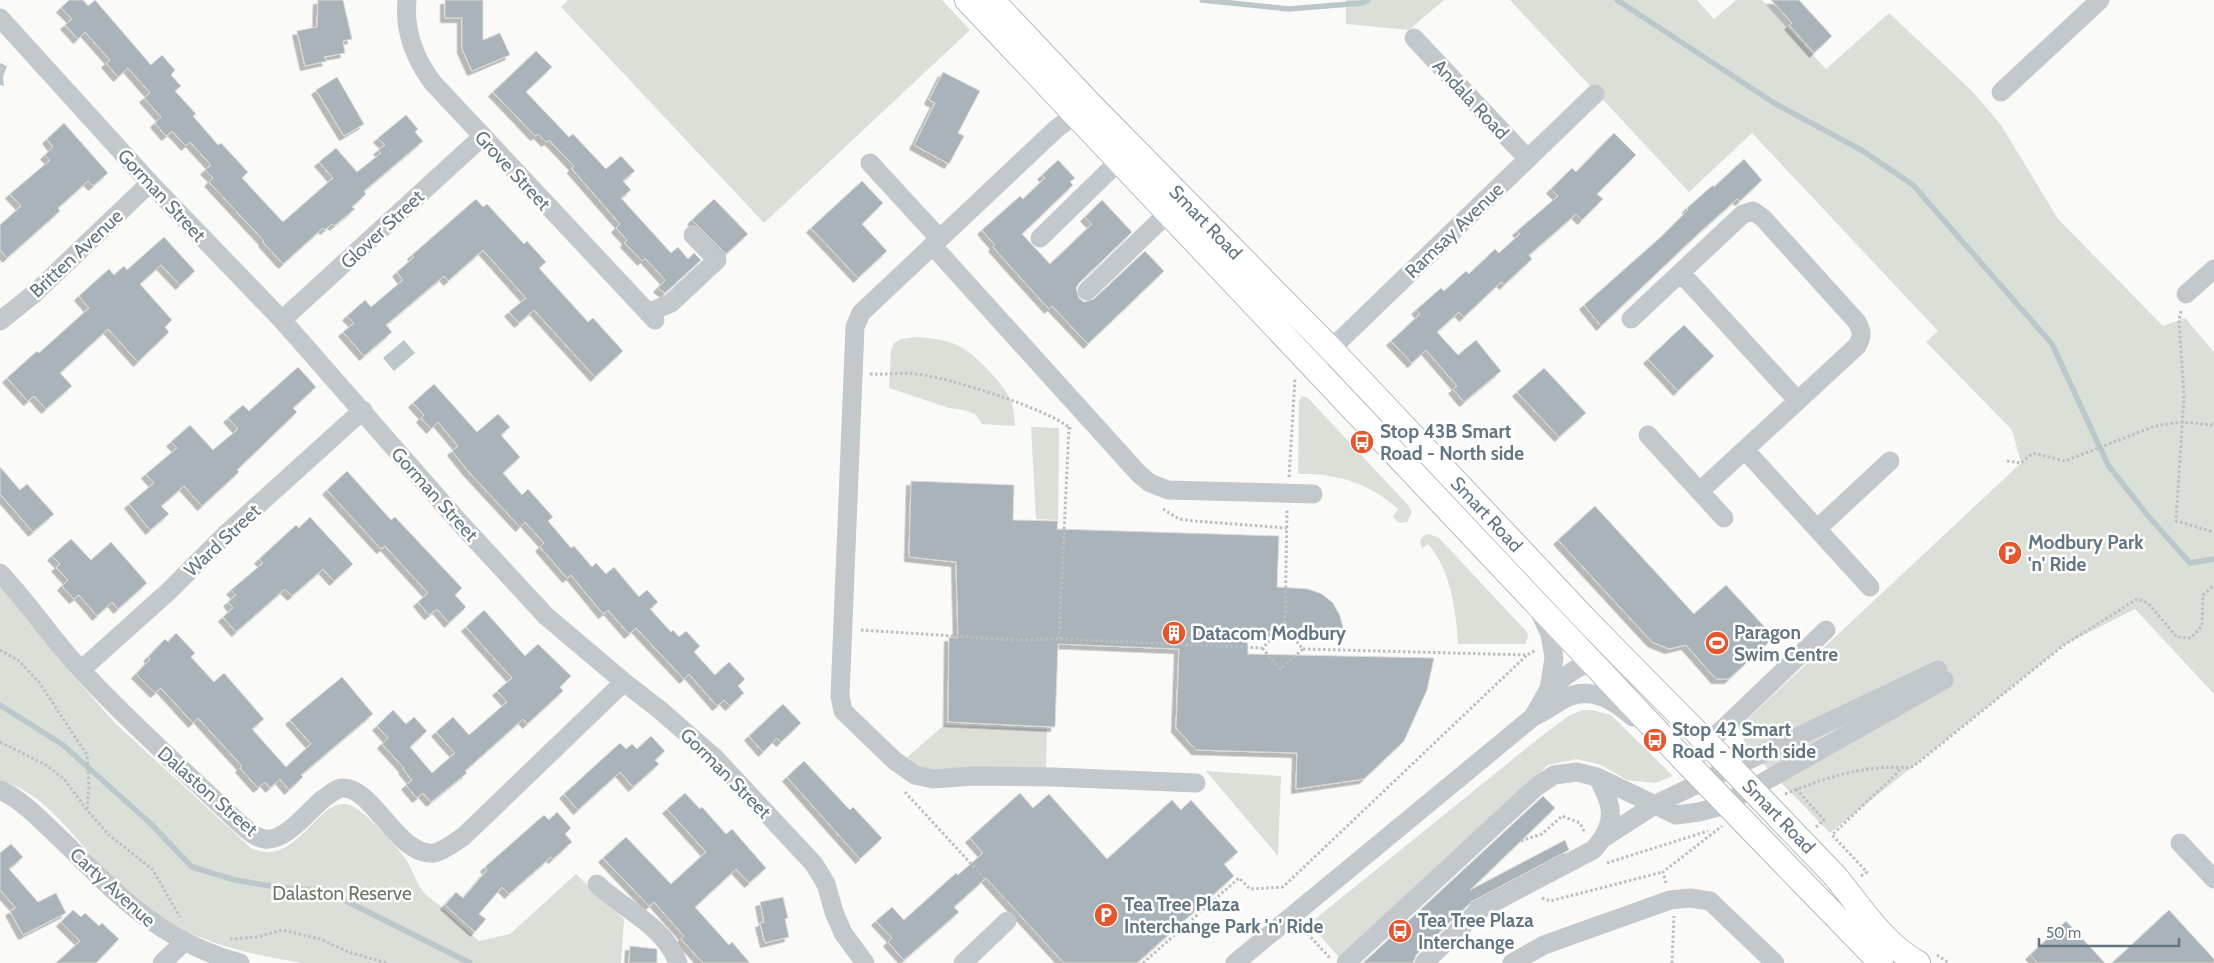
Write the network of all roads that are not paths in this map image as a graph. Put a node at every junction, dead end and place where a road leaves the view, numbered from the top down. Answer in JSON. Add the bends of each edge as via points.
{"nodes":[{"id":1,"x":407,"y":0,"type":"edge"},
{"id":2,"x":966,"y":0,"type":"edge"},
{"id":3,"x":992,"y":0,"type":"edge"},
{"id":4,"x":2100,"y":0,"type":"edge"},
{"id":5,"x":0,"y":18,"type":"edge"},
{"id":6,"x":1414,"y":38,"type":"dead end"},
{"id":7,"x":2001,"y":92,"type":"dead end"},
{"id":8,"x":1595,"y":94,"type":"dead end"},
{"id":9,"x":1082,"y":109,"type":"junction"},
{"id":10,"x":482,"y":137,"type":"junction"},
{"id":11,"x":1528,"y":159,"type":"junction"},
{"id":12,"x":1118,"y":162,"type":"junction"},
{"id":13,"x":870,"y":164,"type":"dead end"},
{"id":14,"x":150,"y":183,"type":"junction"},
{"id":15,"x":1168,"y":213,"type":"junction"},
{"id":16,"x":693,"y":235,"type":"dead end"},
{"id":17,"x":1040,"y":238,"type":"dead end"},
{"id":18,"x":935,"y":242,"type":"junction"},
{"id":19,"x":2214,"y":268,"type":"edge"},
{"id":20,"x":1681,"y":273,"type":"junction"},
{"id":21,"x":1087,"y":291,"type":"dead end"},
{"id":22,"x":2186,"y":294,"type":"road end"},
{"id":23,"x":1631,"y":319,"type":"dead end"},
{"id":24,"x":0,"y":320,"type":"edge"},
{"id":25,"x":282,"y":320,"type":"junction"},
{"id":26,"x":1331,"y":349,"type":"junction"},
{"id":27,"x":1312,"y":364,"type":"junction"},
{"id":28,"x":1798,"y":401,"type":"junction"},
{"id":29,"x":363,"y":410,"type":"junction"},
{"id":30,"x":1648,"y":435,"type":"dead end"},
{"id":31,"x":1746,"y":450,"type":"junction"},
{"id":32,"x":1890,"y":461,"type":"dead end"},
{"id":33,"x":1700,"y":491,"type":"junction"},
{"id":34,"x":1313,"y":494,"type":"dead end"},
{"id":35,"x":1724,"y":518,"type":"dead end"},
{"id":36,"x":1817,"y":529,"type":"junction"},
{"id":37,"x":1494,"y":558,"type":"junction"},
{"id":38,"x":0,"y":573,"type":"edge"},
{"id":39,"x":1870,"y":587,"type":"dead end"},
{"id":40,"x":1587,"y":621,"type":"junction"},
{"id":41,"x":1826,"y":630,"type":"dead end"},
{"id":42,"x":1592,"y":660,"type":"junction"},
{"id":43,"x":81,"y":670,"type":"junction"},
{"id":44,"x":624,"y":682,"type":"junction"},
{"id":45,"x":1549,"y":689,"type":"junction"},
{"id":46,"x":1570,"y":696,"type":"junction"},
{"id":47,"x":1670,"y":705,"type":"junction"},
{"id":48,"x":1533,"y":717,"type":"junction"},
{"id":49,"x":1713,"y":749,"type":"junction"},
{"id":50,"x":1690,"y":764,"type":"junction"},
{"id":51,"x":1597,"y":777,"type":"junction"},
{"id":52,"x":1196,"y":783,"type":"dead end"},
{"id":53,"x":0,"y":790,"type":"edge"},
{"id":54,"x":1656,"y":804,"type":"junction"},
{"id":55,"x":1596,"y":838,"type":"junction"},
{"id":56,"x":2180,"y":843,"type":"dead end"},
{"id":57,"x":2214,"y":879,"type":"edge"},
{"id":58,"x":597,"y":884,"type":"dead end"},
{"id":59,"x":1811,"y":892,"type":"junction"},
{"id":60,"x":1012,"y":915,"type":"road end"},
{"id":61,"x":1264,"y":939,"type":"junction"},
{"id":62,"x":184,"y":942,"type":"junction"},
{"id":63,"x":162,"y":963,"type":"edge"},
{"id":64,"x":240,"y":963,"type":"edge"},
{"id":65,"x":678,"y":963,"type":"edge"},
{"id":66,"x":866,"y":963,"type":"edge"},
{"id":67,"x":963,"y":963,"type":"edge"},
{"id":68,"x":1236,"y":963,"type":"edge"},
{"id":69,"x":1250,"y":963,"type":"edge"},
{"id":70,"x":1346,"y":963,"type":"edge"},
{"id":71,"x":1424,"y":963,"type":"edge"},
{"id":72,"x":1512,"y":963,"type":"edge"},
{"id":73,"x":1775,"y":963,"type":"edge"},
{"id":74,"x":1864,"y":963,"type":"edge"},
{"id":75,"x":1881,"y":963,"type":"edge"},
{"id":76,"x":1918,"y":963,"type":"edge"}],
"edges":[{"from":1,"to":10,"type":"street","name":"Grove Street","via":[[408,26],[419,62],[433,83]]},
{"from":2,"to":9,"type":"main road","name":"Smart Road"},
{"from":3,"to":9,"type":"main road","name":"Smart Road"},
{"from":4,"to":7,"type":"street"},
{"from":5,"to":14,"type":"street","name":"Gorman Street"},
{"from":6,"to":11,"type":"street","name":"Andala Road"},
{"from":8,"to":11,"type":"street","name":"Ramsay Avenue"},
{"from":9,"to":12,"type":"main road","name":"Smart Road"},
{"from":9,"to":18,"type":"street"},
{"from":9,"to":26,"type":"main road","name":"Smart Road"},
{"from":10,"to":16,"type":"street","name":"Grove Street","via":[[651,317],[717,260]]},
{"from":10,"to":25,"type":"street","name":"Glover Street"},
{"from":11,"to":26,"type":"street","name":"Ramsay Avenue"},
{"from":12,"to":15,"type":"main road","name":"Smart Road"},
{"from":12,"to":17,"type":"street"},
{"from":13,"to":18,"type":"street"},
{"from":14,"to":24,"type":"street","name":"Britten Avenue","via":[[34,293]]},
{"from":14,"to":25,"type":"street","name":"Gorman Street"},
{"from":15,"to":21,"type":"street"},
{"from":15,"to":27,"type":"main road","name":"Smart Road"},
{"from":18,"to":34,"type":"street","via":[[1150,483],[1168,490]]},
{"from":18,"to":52,"type":"street","via":[[861,313],[855,327],[840,696],[843,711],[903,767],[914,775],[933,779],[1053,776]]},
{"from":19,"to":22,"type":"street"},
{"from":20,"to":23,"type":"street"},
{"from":20,"to":28,"type":"street"},
{"from":20,"to":28,"type":"street","via":[[1743,214],[1753,211],[1762,218],[1862,331],[1857,346]]},
{"from":25,"to":29,"type":"street","name":"Gorman Street"},
{"from":26,"to":27,"type":"street","name":"Ramsay Avenue"},
{"from":26,"to":40,"type":"main road","name":"Smart Road"},
{"from":27,"to":37,"type":"main road","name":"Smart Road"},
{"from":28,"to":31,"type":"street"},
{"from":29,"to":43,"type":"street","name":"Ward Street"},
{"from":29,"to":44,"type":"street","name":"Gorman Street","via":[[460,523],[546,616]]},
{"from":30,"to":33,"type":"street"},
{"from":31,"to":33,"type":"street"},
{"from":31,"to":36,"type":"street"},
{"from":32,"to":36,"type":"street"},
{"from":33,"to":35,"type":"street"},
{"from":36,"to":39,"type":"street"},
{"from":37,"to":42,"type":"main road","name":"Smart Road"},
{"from":37,"to":45,"type":"street","via":[[1539,611],[1550,634],[1554,658]]},
{"from":38,"to":43,"type":"street","name":"Dalaston Street"},
{"from":40,"to":42,"type":"street","via":[[1597,643]]},
{"from":40,"to":47,"type":"main road","name":"Smart Road"},
{"from":41,"to":49,"type":"street"},
{"from":42,"to":45,"type":"street","via":[[1576,667]]},
{"from":42,"to":46,"type":"street"},
{"from":42,"to":47,"type":"street","via":[[1610,657]]},
{"from":42,"to":50,"type":"main road","name":"Smart Road"},
{"from":43,"to":44,"type":"street","name":"Dalaston Street","via":[[123,714],[256,836],[265,839],[284,834],[331,793],[343,788],[354,790],[400,837],[420,852],[435,853],[464,836]]},
{"from":44,"to":66,"type":"street","name":"Gorman Street","via":[[715,758],[814,864],[826,884],[843,932]]},
{"from":45,"to":48,"type":"street"},
{"from":46,"to":48,"type":"street"},
{"from":46,"to":50,"type":"street","via":[[1592,693],[1616,702]]},
{"from":47,"to":49,"type":"main road","name":"Smart Road"},
{"from":48,"to":61,"type":"street"},
{"from":49,"to":50,"type":"street"},
{"from":49,"to":76,"type":"main road","name":"Smart Road","bridge":true,"via":[[1835,876],[1885,937]]},
{"from":50,"to":59,"type":"main road","name":"Smart Road","bridge":true},
{"from":51,"to":54,"type":"street"},
{"from":51,"to":55,"type":"street","via":[[1607,794],[1611,815]]},
{"from":51,"to":70,"type":"street","via":[[1577,772],[1554,775],[1536,787]]},
{"from":53,"to":62,"type":"street","name":"Carty Avenue","via":[[21,801],[117,895]]},
{"from":54,"to":54,"type":"street","via":[[1676,815],[1721,806],[1941,675]]},
{"from":54,"to":55,"type":"street"},
{"from":55,"to":71,"type":"street","via":[[1593,850],[1479,910]]},
{"from":56,"to":57,"type":"street"},
{"from":58,"to":65,"type":"street","via":[[661,934]]},
{"from":59,"to":74,"type":"street"},
{"from":59,"to":75,"type":"main road","name":"Smart Road"},
{"from":60,"to":67,"type":"street"},
{"from":61,"to":68,"type":"street"},
{"from":61,"to":69,"type":"street"},
{"from":62,"to":63,"type":"street"},
{"from":62,"to":64,"type":"street","name":"Carty Avenue"},
{"from":72,"to":73,"type":"street","via":[[1544,946],[1670,900],[1690,898],[1710,901]]}]}
